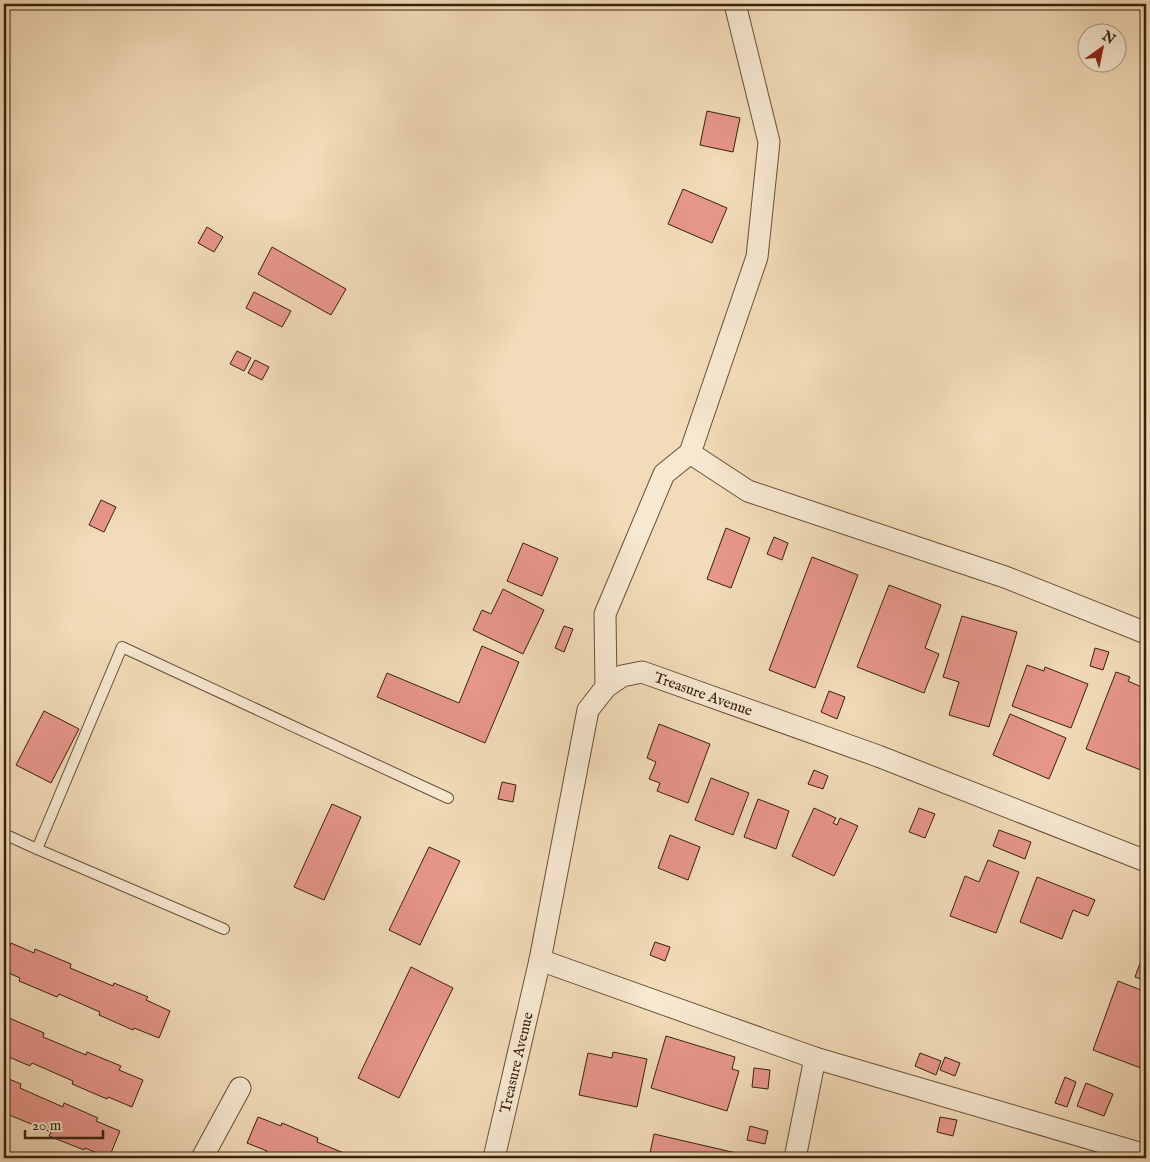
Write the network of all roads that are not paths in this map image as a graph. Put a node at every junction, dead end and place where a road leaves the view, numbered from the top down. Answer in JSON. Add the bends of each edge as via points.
{"nodes":[{"id":1,"x":735,"y":4,"type":"edge"},
{"id":2,"x":690,"y":453,"type":"junction"},
{"id":3,"x":1146,"y":633,"type":"edge"},
{"id":4,"x":606,"y":687,"type":"junction"},
{"id":5,"x":448,"y":798,"type":"dead end"},
{"id":6,"x":4,"y":834,"type":"edge"},
{"id":7,"x":37,"y":849,"type":"junction"},
{"id":8,"x":1146,"y":861,"type":"edge"},
{"id":9,"x":224,"y":929,"type":"dead end"},
{"id":10,"x":540,"y":960,"type":"junction"},
{"id":11,"x":815,"y":1058,"type":"junction"},
{"id":12,"x":240,"y":1088,"type":"dead end"},
{"id":13,"x":1146,"y":1155,"type":"edge"},
{"id":14,"x":202,"y":1158,"type":"edge"},
{"id":15,"x":494,"y":1158,"type":"edge"},
{"id":16,"x":795,"y":1158,"type":"edge"}],
"edges":[{"from":1,"to":2,"type":"street","via":[[769,142],[757,257]]},
{"from":2,"to":3,"type":"street","via":[[748,491],[1005,577]]},
{"from":2,"to":4,"type":"street","via":[[664,474],[605,614]]},
{"from":4,"to":8,"type":"street","name":"Treasure Avenue","via":[[622,676],[642,672],[878,756]]},
{"from":4,"to":10,"type":"street","name":"Treasure Avenue","via":[[588,710]]},
{"from":5,"to":7,"type":"lane","via":[[122,647]]},
{"from":6,"to":7,"type":"lane"},
{"from":7,"to":9,"type":"lane"},
{"from":10,"to":11,"type":"street"},
{"from":10,"to":15,"type":"street","name":"Treasure Avenue"},
{"from":11,"to":13,"type":"street"},
{"from":11,"to":16,"type":"street"},
{"from":12,"to":14,"type":"street"}]}
